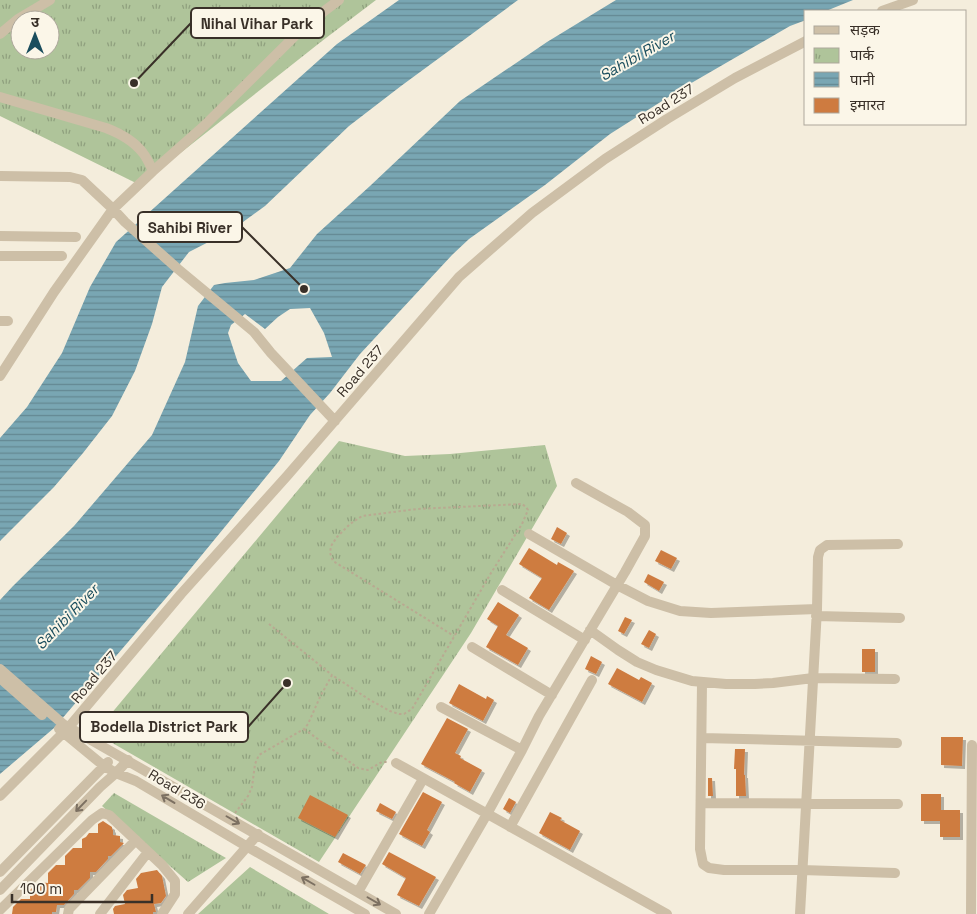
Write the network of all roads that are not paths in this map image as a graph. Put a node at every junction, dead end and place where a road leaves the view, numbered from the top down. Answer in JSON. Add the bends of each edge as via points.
{"nodes":[{"id":1,"x":50,"y":0,"type":"edge"},
{"id":2,"x":339,"y":0,"type":"edge"},
{"id":3,"x":913,"y":0,"type":"edge"},
{"id":4,"x":885,"y":10,"type":"edge"},
{"id":5,"x":0,"y":34,"type":"edge"},
{"id":6,"x":804,"y":42,"type":"edge"},
{"id":7,"x":0,"y":97,"type":"edge"},
{"id":8,"x":153,"y":171,"type":"junction"},
{"id":9,"x":0,"y":176,"type":"edge"},
{"id":10,"x":113,"y":209,"type":"junction"},
{"id":11,"x":0,"y":236,"type":"edge"},
{"id":12,"x":76,"y":237,"type":"dead end"},
{"id":13,"x":0,"y":256,"type":"edge"},
{"id":14,"x":62,"y":256,"type":"dead end"},
{"id":15,"x":0,"y":376,"type":"edge"},
{"id":16,"x":335,"y":421,"type":"junction"},
{"id":17,"x":576,"y":483,"type":"dead end"},
{"id":18,"x":529,"y":534,"type":"dead end"},
{"id":19,"x":898,"y":544,"type":"dead end"},
{"id":20,"x":617,"y":585,"type":"junction"},
{"id":21,"x":502,"y":590,"type":"dead end"},
{"id":22,"x":816,"y":613,"type":"junction"},
{"id":23,"x":900,"y":618,"type":"dead end"},
{"id":24,"x":590,"y":630,"type":"junction"},
{"id":25,"x":585,"y":640,"type":"junction"},
{"id":26,"x":472,"y":647,"type":"dead end"},
{"id":27,"x":0,"y":669,"type":"edge"},
{"id":28,"x":0,"y":678,"type":"edge"},
{"id":29,"x":813,"y":678,"type":"junction"},
{"id":30,"x":895,"y":679,"type":"dead end"},
{"id":31,"x":592,"y":680,"type":"dead end"},
{"id":32,"x":702,"y":683,"type":"junction"},
{"id":33,"x":552,"y":694,"type":"junction"},
{"id":34,"x":441,"y":707,"type":"dead end"},
{"id":35,"x":64,"y":729,"type":"junction"},
{"id":36,"x":702,"y":738,"type":"junction"},
{"id":37,"x":810,"y":740,"type":"junction"},
{"id":38,"x":897,"y":743,"type":"dead end"},
{"id":39,"x":972,"y":745,"type":"dead end"},
{"id":40,"x":522,"y":750,"type":"junction"},
{"id":41,"x":115,"y":754,"type":"junction"},
{"id":42,"x":128,"y":760,"type":"junction"},
{"id":43,"x":396,"y":763,"type":"road end"},
{"id":44,"x":104,"y":766,"type":"junction"},
{"id":45,"x":116,"y":773,"type":"junction"},
{"id":46,"x":423,"y":779,"type":"junction"},
{"id":47,"x":974,"y":788,"type":"edge"},
{"id":48,"x":0,"y":796,"type":"edge"},
{"id":49,"x":701,"y":802,"type":"junction"},
{"id":50,"x":806,"y":804,"type":"junction"},
{"id":51,"x":898,"y":804,"type":"dead end"},
{"id":52,"x":486,"y":814,"type":"junction"},
{"id":53,"x":510,"y":827,"type":"junction"},
{"id":54,"x":258,"y":834,"type":"junction"},
{"id":55,"x":136,"y":840,"type":"junction"},
{"id":56,"x":246,"y":846,"type":"junction"},
{"id":57,"x":148,"y":852,"type":"junction"},
{"id":58,"x":802,"y":870,"type":"junction"},
{"id":59,"x":0,"y":872,"type":"edge"},
{"id":60,"x":896,"y":873,"type":"dead end"},
{"id":61,"x":974,"y":883,"type":"edge"},
{"id":62,"x":0,"y":890,"type":"edge"},
{"id":63,"x":358,"y":892,"type":"junction"},
{"id":64,"x":0,"y":910,"type":"edge"},
{"id":65,"x":68,"y":914,"type":"edge"},
{"id":66,"x":100,"y":914,"type":"edge"},
{"id":67,"x":162,"y":914,"type":"edge"},
{"id":68,"x":188,"y":914,"type":"edge"},
{"id":69,"x":366,"y":914,"type":"edge"},
{"id":70,"x":396,"y":914,"type":"edge"},
{"id":71,"x":429,"y":914,"type":"edge"},
{"id":72,"x":668,"y":914,"type":"edge"},
{"id":73,"x":800,"y":914,"type":"edge"},
{"id":74,"x":971,"y":914,"type":"edge"}],
"edges":[{"from":1,"to":5,"type":"street"},
{"from":2,"to":8,"type":"street","via":[[307,24],[204,126]]},
{"from":3,"to":4,"type":"street"},
{"from":6,"to":16,"type":"street","name":"Road 237","via":[[667,119],[605,159],[532,213],[459,278]]},
{"from":7,"to":8,"type":"street","via":[[117,132],[143,153]]},
{"from":8,"to":10,"type":"street"},
{"from":9,"to":10,"type":"street","via":[[77,178]]},
{"from":10,"to":15,"type":"street"},
{"from":10,"to":16,"type":"street","via":[[254,332]]},
{"from":11,"to":12,"type":"street"},
{"from":13,"to":14,"type":"street"},
{"from":16,"to":35,"type":"street","name":"Road 237"},
{"from":17,"to":20,"type":"street","via":[[645,525],[644,536]]},
{"from":18,"to":20,"type":"street"},
{"from":19,"to":22,"type":"street","via":[[827,545],[820,550]]},
{"from":20,"to":22,"type":"street","via":[[648,601],[680,611]]},
{"from":20,"to":24,"type":"street"},
{"from":21,"to":25,"type":"street"},
{"from":22,"to":23,"type":"street"},
{"from":22,"to":29,"type":"street"},
{"from":24,"to":25,"type":"street"},
{"from":24,"to":32,"type":"street","via":[[637,662]]},
{"from":25,"to":33,"type":"street"},
{"from":26,"to":33,"type":"street"},
{"from":27,"to":35,"type":"street"},
{"from":28,"to":35,"type":"street"},
{"from":29,"to":30,"type":"street"},
{"from":29,"to":32,"type":"street","via":[[764,684]]},
{"from":29,"to":37,"type":"street"},
{"from":31,"to":53,"type":"street"},
{"from":32,"to":36,"type":"street"},
{"from":33,"to":40,"type":"street"},
{"from":34,"to":40,"type":"street"},
{"from":35,"to":41,"type":"street"},
{"from":35,"to":44,"type":"street","name":"Road 236"},
{"from":35,"to":48,"type":"street","name":"Road 237"},
{"from":36,"to":37,"type":"street"},
{"from":36,"to":49,"type":"street"},
{"from":37,"to":38,"type":"street"},
{"from":37,"to":50,"type":"street"},
{"from":39,"to":47,"type":"street"},
{"from":40,"to":52,"type":"street"},
{"from":41,"to":42,"type":"street"},
{"from":41,"to":44,"type":"street"},
{"from":42,"to":45,"type":"street"},
{"from":42,"to":54,"type":"street","one_way":true},
{"from":43,"to":46,"type":"street"},
{"from":44,"to":45,"type":"street","name":"Road 236"},
{"from":44,"to":59,"type":"street"},
{"from":56,"to":45,"type":"street","name":"Road 236","one_way":true,"via":[[136,781]]},
{"from":45,"to":62,"type":"street","one_way":true},
{"from":46,"to":52,"type":"street"},
{"from":46,"to":63,"type":"street"},
{"from":47,"to":61,"type":"street"},
{"from":49,"to":50,"type":"street"},
{"from":49,"to":58,"type":"street","via":[[700,849],[703,864],[724,870]]},
{"from":50,"to":51,"type":"street"},
{"from":50,"to":58,"type":"street"},
{"from":52,"to":53,"type":"street"},
{"from":52,"to":71,"type":"street"},
{"from":53,"to":72,"type":"street"},
{"from":54,"to":56,"type":"street"},
{"from":54,"to":63,"type":"street"},
{"from":55,"to":57,"type":"street"},
{"from":55,"to":64,"type":"street","via":[[109,815],[102,813]]},
{"from":55,"to":65,"type":"street","via":[[69,909]]},
{"from":56,"to":68,"type":"street"},
{"from":69,"to":56,"type":"street","name":"Road 236","one_way":true},
{"from":57,"to":66,"type":"street"},
{"from":57,"to":67,"type":"street","via":[[175,881],[175,894]]},
{"from":58,"to":60,"type":"street"},
{"from":58,"to":73,"type":"street"},
{"from":61,"to":74,"type":"street"},
{"from":63,"to":70,"type":"street","one_way":true}]}
